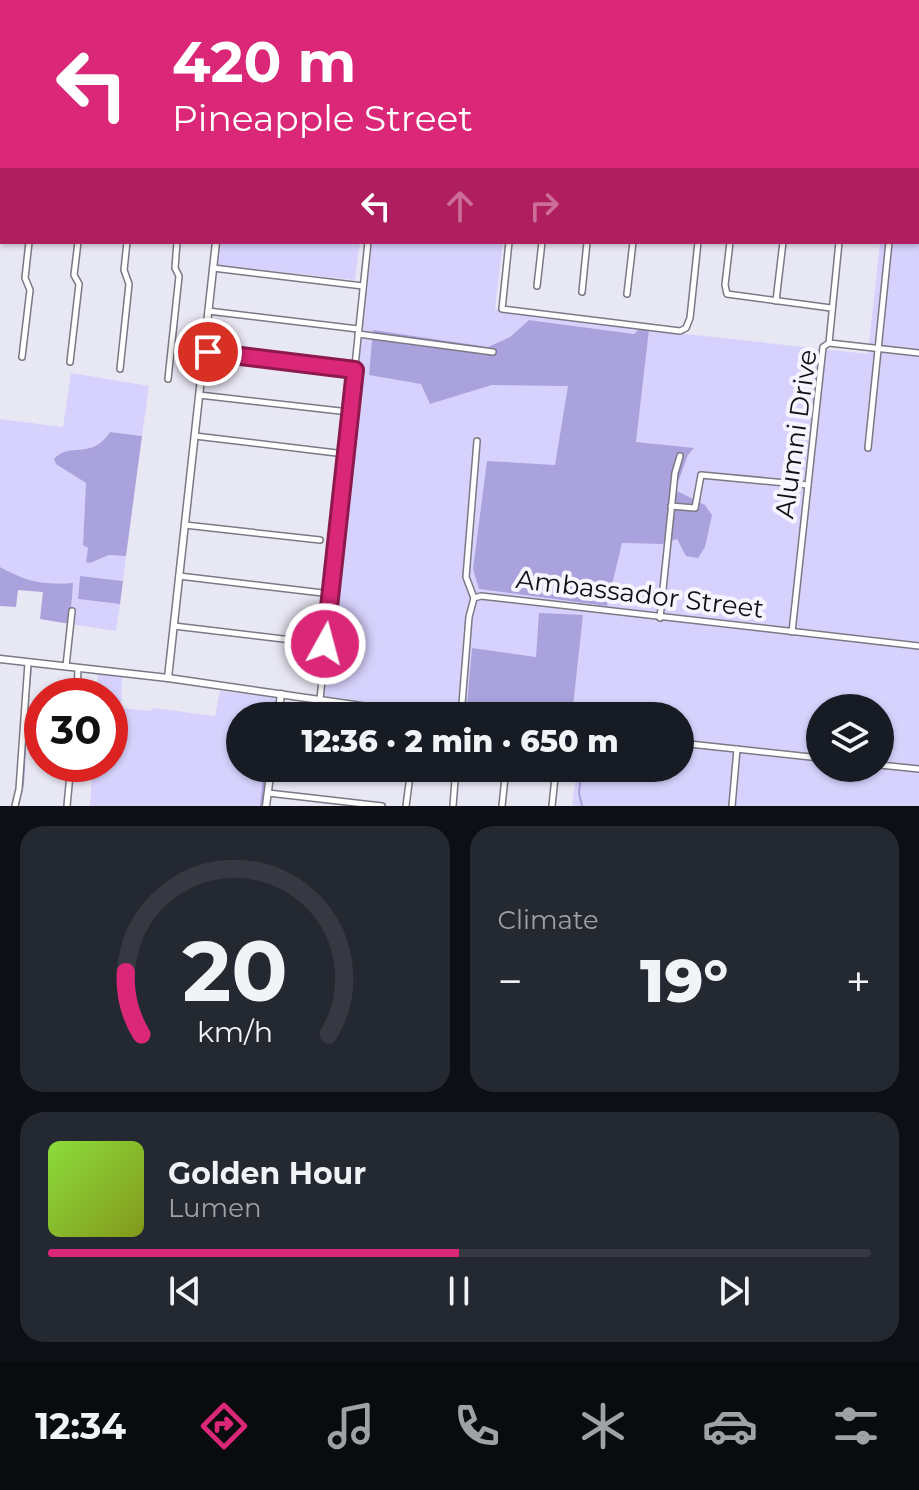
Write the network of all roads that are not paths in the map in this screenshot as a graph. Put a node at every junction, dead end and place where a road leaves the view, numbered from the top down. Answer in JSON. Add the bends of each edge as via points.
{"nodes":[{"id":1,"x":29,"y":244,"type":"edge"},
{"id":2,"x":78,"y":244,"type":"edge"},
{"id":3,"x":127,"y":244,"type":"edge"},
{"id":4,"x":177,"y":244,"type":"edge"},
{"id":5,"x":216,"y":244,"type":"edge"},
{"id":6,"x":368,"y":244,"type":"edge"},
{"id":7,"x":509,"y":244,"type":"edge"},
{"id":8,"x":542,"y":244,"type":"edge"},
{"id":9,"x":587,"y":244,"type":"edge"},
{"id":10,"x":633,"y":244,"type":"edge"},
{"id":11,"x":698,"y":244,"type":"edge"},
{"id":12,"x":730,"y":244,"type":"edge"},
{"id":13,"x":783,"y":244,"type":"edge"},
{"id":14,"x":839,"y":244,"type":"edge"},
{"id":15,"x":889,"y":244,"type":"edge"},
{"id":16,"x":213,"y":268,"type":"junction"},
{"id":17,"x":363,"y":286,"type":"junction"},
{"id":18,"x":537,"y":286,"type":"dead end"},
{"id":19,"x":582,"y":292,"type":"dead end"},
{"id":20,"x":627,"y":294,"type":"dead end"},
{"id":21,"x":776,"y":301,"type":"junction"},
{"id":22,"x":831,"y":308,"type":"junction"},
{"id":23,"x":208,"y":311,"type":"junction"},
{"id":24,"x":358,"y":332,"type":"junction"},
{"id":25,"x":829,"y":343,"type":"junction"},
{"id":26,"x":877,"y":349,"type":"junction"},
{"id":27,"x":204,"y":352,"type":"junction"},
{"id":28,"x":493,"y":352,"type":"dead end"},
{"id":29,"x":919,"y":353,"type":"edge"},
{"id":30,"x":22,"y":357,"type":"dead end"},
{"id":31,"x":70,"y":362,"type":"dead end"},
{"id":32,"x":120,"y":369,"type":"dead end"},
{"id":33,"x":355,"y":370,"type":"junction"},
{"id":34,"x":168,"y":379,"type":"dead end"},
{"id":35,"x":199,"y":395,"type":"junction"},
{"id":36,"x":349,"y":412,"type":"junction"},
{"id":37,"x":195,"y":436,"type":"junction"},
{"id":38,"x":477,"y":441,"type":"dead end"},
{"id":39,"x":868,"y":448,"type":"dead end"},
{"id":40,"x":345,"y":454,"type":"junction"},
{"id":41,"x":680,"y":456,"type":"dead end"},
{"id":42,"x":808,"y":485,"type":"junction"},
{"id":43,"x":671,"y":506,"type":"junction"},
{"id":44,"x":185,"y":525,"type":"junction"},
{"id":45,"x":320,"y":540,"type":"dead end"},
{"id":46,"x":179,"y":576,"type":"junction"},
{"id":47,"x":331,"y":594,"type":"junction"},
{"id":48,"x":474,"y":598,"type":"junction"},
{"id":49,"x":72,"y":611,"type":"dead end"},
{"id":50,"x":660,"y":618,"type":"junction"},
{"id":51,"x":174,"y":626,"type":"junction"},
{"id":52,"x":792,"y":632,"type":"junction"},
{"id":53,"x":325,"y":644,"type":"junction"},
{"id":54,"x":919,"y":646,"type":"edge"},
{"id":55,"x":0,"y":659,"type":"edge"},
{"id":56,"x":28,"y":663,"type":"junction"},
{"id":57,"x":66,"y":666,"type":"junction"},
{"id":58,"x":78,"y":668,"type":"junction"},
{"id":59,"x":78,"y":678,"type":"edge"},
{"id":60,"x":168,"y":678,"type":"junction"},
{"id":61,"x":281,"y":694,"type":"junction"},
{"id":62,"x":320,"y":699,"type":"junction"},
{"id":63,"x":280,"y":702,"type":"edge"},
{"id":64,"x":330,"y":702,"type":"edge"},
{"id":65,"x":462,"y":702,"type":"edge"},
{"id":66,"x":694,"y":744,"type":"edge"},
{"id":67,"x":737,"y":749,"type":"junction"},
{"id":68,"x":806,"y":756,"type":"edge"},
{"id":69,"x":894,"y":766,"type":"edge"},
{"id":70,"x":919,"y":769,"type":"edge"},
{"id":71,"x":69,"y":782,"type":"edge"},
{"id":72,"x":269,"y":782,"type":"edge"},
{"id":73,"x":409,"y":782,"type":"edge"},
{"id":74,"x":455,"y":782,"type":"edge"},
{"id":75,"x":505,"y":782,"type":"edge"},
{"id":76,"x":555,"y":782,"type":"edge"},
{"id":77,"x":268,"y":793,"type":"junction"},
{"id":78,"x":15,"y":806,"type":"edge"},
{"id":79,"x":67,"y":806,"type":"edge"},
{"id":80,"x":266,"y":806,"type":"edge"},
{"id":81,"x":382,"y":806,"type":"edge"},
{"id":82,"x":406,"y":806,"type":"edge"},
{"id":83,"x":453,"y":806,"type":"edge"},
{"id":84,"x":502,"y":806,"type":"edge"},
{"id":85,"x":552,"y":806,"type":"edge"},
{"id":86,"x":732,"y":806,"type":"edge"}],
"edges":[{"from":1,"to":30,"type":"street"},
{"from":2,"to":31,"type":"street"},
{"from":3,"to":32,"type":"street","via":[[124,270],[129,284]]},
{"from":4,"to":34,"type":"street","via":[[179,276]]},
{"from":5,"to":16,"type":"street"},
{"from":6,"to":17,"type":"street"},
{"from":7,"to":11,"type":"street","via":[[502,309],[680,331],[690,318]]},
{"from":8,"to":18,"type":"street"},
{"from":9,"to":19,"type":"street"},
{"from":10,"to":20,"type":"street"},
{"from":12,"to":21,"type":"street","via":[[727,294]]},
{"from":13,"to":21,"type":"street"},
{"from":14,"to":22,"type":"street","name":"Alumni Drive"},
{"from":15,"to":26,"type":"street"},
{"from":16,"to":17,"type":"street"},
{"from":16,"to":23,"type":"street"},
{"from":17,"to":24,"type":"street"},
{"from":21,"to":22,"type":"street"},
{"from":22,"to":25,"type":"street","name":"Alumni Drive"},
{"from":23,"to":24,"type":"street"},
{"from":23,"to":27,"type":"street"},
{"from":24,"to":28,"type":"street"},
{"from":24,"to":33,"type":"street"},
{"from":25,"to":26,"type":"street"},
{"from":25,"to":42,"type":"street","name":"Alumni Drive","via":[[823,347]]},
{"from":26,"to":29,"type":"street"},
{"from":26,"to":39,"type":"street"},
{"from":27,"to":33,"type":"street"},
{"from":27,"to":35,"type":"street"},
{"from":33,"to":36,"type":"street"},
{"from":35,"to":36,"type":"street"},
{"from":35,"to":37,"type":"street"},
{"from":36,"to":40,"type":"street"},
{"from":37,"to":40,"type":"street"},
{"from":37,"to":44,"type":"street"},
{"from":38,"to":48,"type":"street","via":[[466,577]]},
{"from":40,"to":47,"type":"street"},
{"from":41,"to":43,"type":"street"},
{"from":42,"to":43,"type":"street","via":[[701,475],[695,508]]},
{"from":42,"to":52,"type":"street","name":"Alumni Drive"},
{"from":43,"to":50,"type":"street"},
{"from":44,"to":45,"type":"street"},
{"from":44,"to":46,"type":"street"},
{"from":46,"to":47,"type":"street"},
{"from":46,"to":51,"type":"street"},
{"from":47,"to":53,"type":"street"},
{"from":48,"to":50,"type":"street","name":"Ambassador Street"},
{"from":48,"to":65,"type":"street"},
{"from":49,"to":57,"type":"street"},
{"from":50,"to":52,"type":"street","name":"Ambassador Street"},
{"from":51,"to":53,"type":"street"},
{"from":51,"to":60,"type":"street"},
{"from":52,"to":54,"type":"street","name":"Ambassador Street"},
{"from":53,"to":62,"type":"street"},
{"from":55,"to":56,"type":"street"},
{"from":56,"to":57,"type":"street"},
{"from":56,"to":78,"type":"street"},
{"from":57,"to":58,"type":"street"},
{"from":58,"to":59,"type":"street"},
{"from":58,"to":60,"type":"street"},
{"from":60,"to":61,"type":"street"},
{"from":61,"to":62,"type":"street"},
{"from":61,"to":63,"type":"street"},
{"from":62,"to":64,"type":"street"},
{"from":66,"to":67,"type":"street"},
{"from":67,"to":68,"type":"street"},
{"from":67,"to":86,"type":"street"},
{"from":69,"to":70,"type":"street"},
{"from":71,"to":79,"type":"street"},
{"from":72,"to":77,"type":"street"},
{"from":73,"to":82,"type":"street"},
{"from":74,"to":83,"type":"street"},
{"from":75,"to":84,"type":"street"},
{"from":76,"to":85,"type":"street"},
{"from":77,"to":80,"type":"street"},
{"from":77,"to":81,"type":"street"}]}
